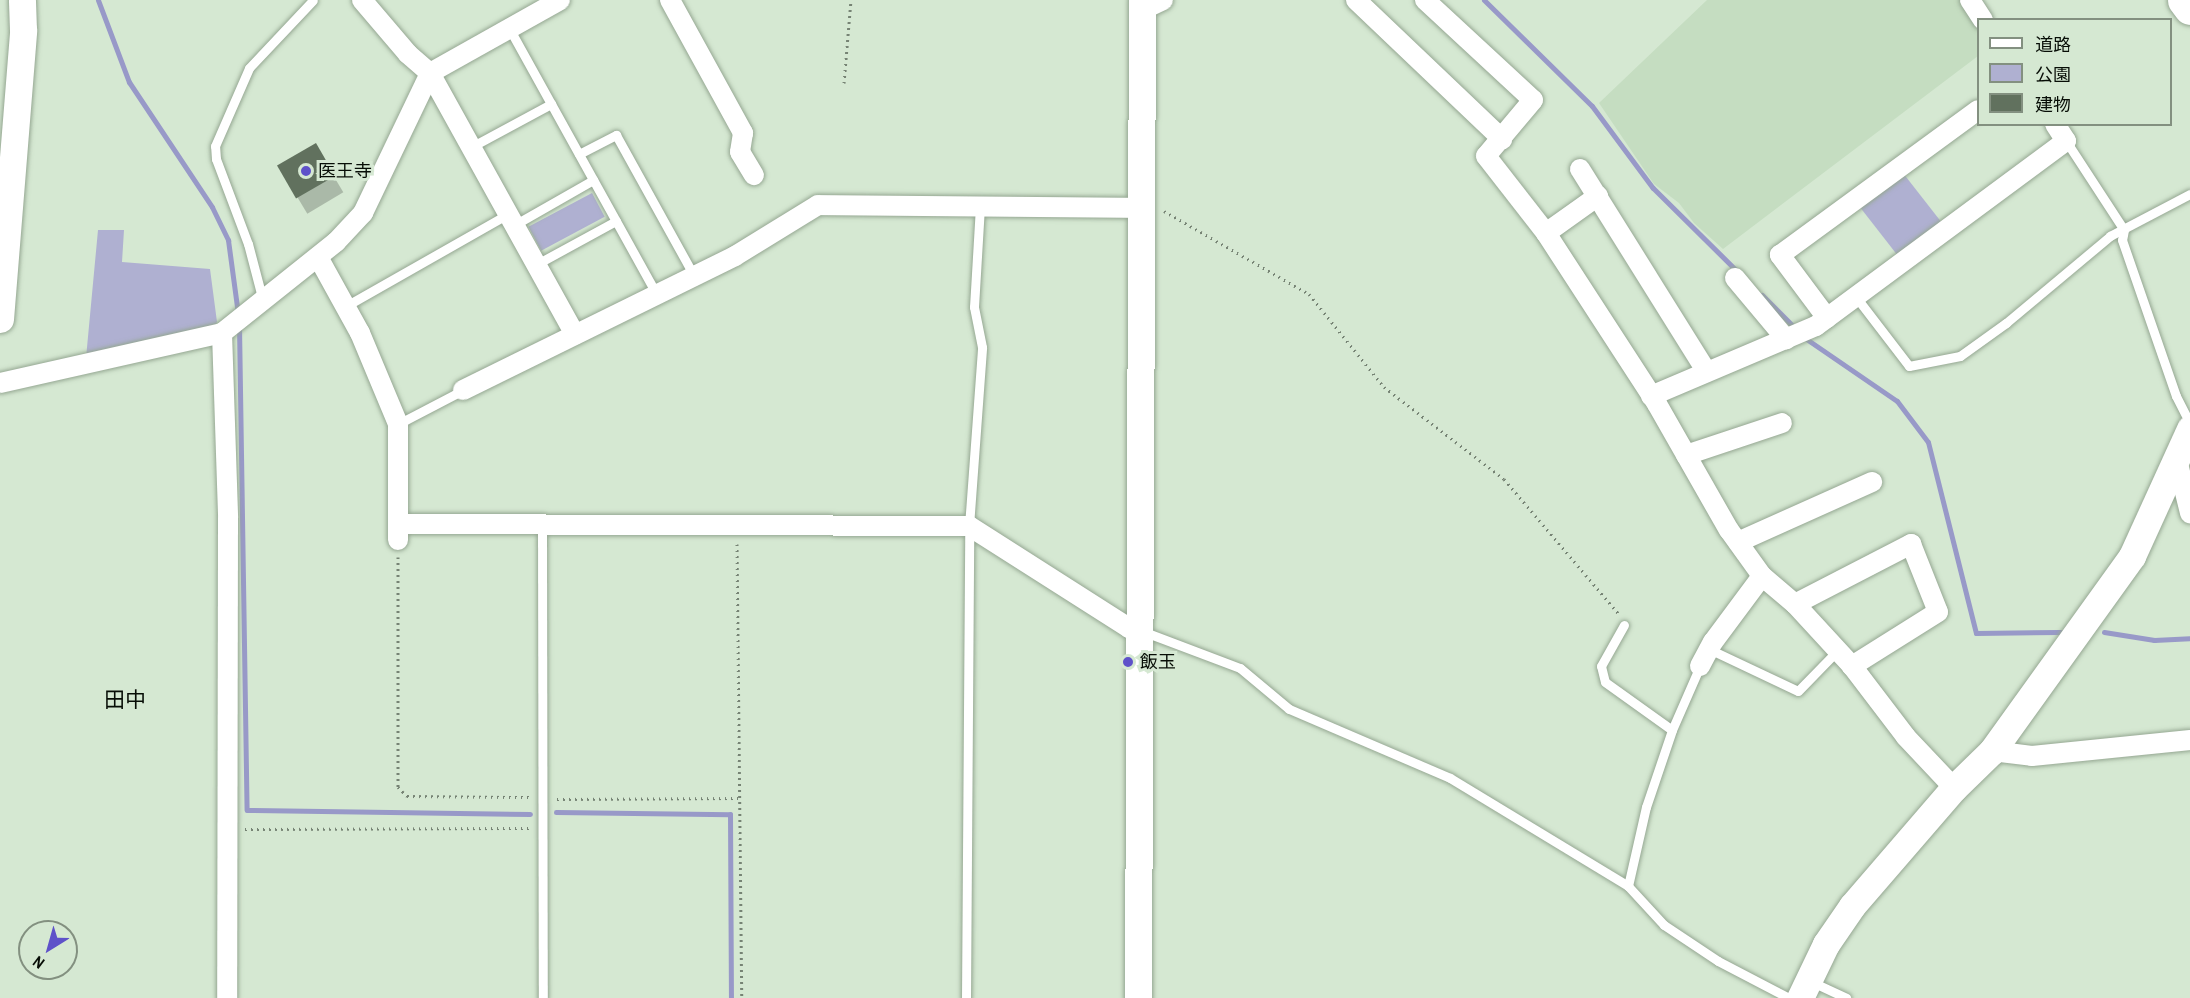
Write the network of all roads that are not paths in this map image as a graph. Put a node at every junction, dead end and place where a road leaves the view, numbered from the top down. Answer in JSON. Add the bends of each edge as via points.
{"nodes":[{"id":1,"x":22,"y":0,"type":"edge"},
{"id":2,"x":313,"y":0,"type":"edge"},
{"id":3,"x":362,"y":0,"type":"edge"},
{"id":4,"x":560,"y":0,"type":"edge"},
{"id":5,"x":670,"y":0,"type":"edge"},
{"id":6,"x":1356,"y":0,"type":"edge"},
{"id":7,"x":1425,"y":0,"type":"edge"},
{"id":8,"x":1970,"y":0,"type":"edge"},
{"id":9,"x":2184,"y":0,"type":"edge"},
{"id":10,"x":1149,"y":3,"type":"edge"},
{"id":11,"x":2190,"y":8,"type":"edge"},
{"id":12,"x":1982,"y":18,"type":"edge"},
{"id":13,"x":509,"y":28,"type":"junction"},
{"id":14,"x":430,"y":73,"type":"junction"},
{"id":15,"x":551,"y":104,"type":"junction"},
{"id":16,"x":1977,"y":111,"type":"edge"},
{"id":17,"x":2056,"y":126,"type":"edge"},
{"id":18,"x":1502,"y":139,"type":"junction"},
{"id":19,"x":2066,"y":141,"type":"junction"},
{"id":20,"x":473,"y":146,"type":"junction"},
{"id":21,"x":579,"y":154,"type":"junction"},
{"id":22,"x":1580,"y":169,"type":"dead end"},
{"id":23,"x":754,"y":175,"type":"dead end"},
{"id":24,"x":593,"y":180,"type":"junction"},
{"id":25,"x":2190,"y":194,"type":"edge"},
{"id":26,"x":1598,"y":196,"type":"junction"},
{"id":27,"x":980,"y":205,"type":"junction"},
{"id":28,"x":1142,"y":208,"type":"junction"},
{"id":29,"x":513,"y":218,"type":"junction"},
{"id":30,"x":616,"y":221,"type":"junction"},
{"id":31,"x":2124,"y":230,"type":"junction"},
{"id":32,"x":1546,"y":233,"type":"junction"},
{"id":33,"x":318,"y":257,"type":"junction"},
{"id":34,"x":537,"y":264,"type":"junction"},
{"id":35,"x":694,"y":276,"type":"junction"},
{"id":36,"x":1735,"y":278,"type":"dead end"},
{"id":37,"x":656,"y":293,"type":"junction"},
{"id":38,"x":1856,"y":297,"type":"junction"},
{"id":39,"x":263,"y":301,"type":"junction"},
{"id":40,"x":346,"y":306,"type":"junction"},
{"id":41,"x":1827,"y":318,"type":"junction"},
{"id":42,"x":0,"y":320,"type":"edge"},
{"id":43,"x":222,"y":333,"type":"junction"},
{"id":44,"x":1796,"y":334,"type":"junction"},
{"id":45,"x":575,"y":335,"type":"junction"},
{"id":46,"x":1707,"y":372,"type":"junction"},
{"id":47,"x":0,"y":383,"type":"edge"},
{"id":48,"x":463,"y":390,"type":"joint"},
{"id":49,"x":1651,"y":396,"type":"junction"},
{"id":50,"x":1782,"y":423,"type":"dead end"},
{"id":51,"x":2190,"y":423,"type":"edge"},
{"id":52,"x":398,"y":424,"type":"junction"},
{"id":53,"x":2190,"y":429,"type":"edge"},
{"id":54,"x":1686,"y":455,"type":"junction"},
{"id":55,"x":2177,"y":460,"type":"junction"},
{"id":56,"x":1872,"y":482,"type":"dead end"},
{"id":57,"x":2190,"y":513,"type":"edge"},
{"id":58,"x":542,"y":526,"type":"junction"},
{"id":59,"x":969,"y":526,"type":"junction"},
{"id":60,"x":1738,"y":542,"type":"junction"},
{"id":61,"x":1762,"y":576,"type":"junction"},
{"id":62,"x":1795,"y":604,"type":"junction"},
{"id":63,"x":1624,"y":625,"type":"road end"},
{"id":64,"x":1140,"y":631,"type":"junction"},
{"id":65,"x":1838,"y":651,"type":"junction"},
{"id":66,"x":1705,"y":657,"type":"junction"},
{"id":67,"x":1852,"y":666,"type":"junction"},
{"id":68,"x":1672,"y":730,"type":"junction"},
{"id":69,"x":2190,"y":740,"type":"edge"},
{"id":70,"x":1992,"y":751,"type":"junction"},
{"id":71,"x":1954,"y":788,"type":"junction"},
{"id":72,"x":1628,"y":886,"type":"junction"},
{"id":73,"x":1799,"y":992,"type":"edge"},
{"id":74,"x":227,"y":998,"type":"edge"},
{"id":75,"x":543,"y":998,"type":"edge"},
{"id":76,"x":966,"y":998,"type":"edge"},
{"id":77,"x":1138,"y":998,"type":"edge"},
{"id":78,"x":1846,"y":998,"type":"edge"}],
"edges":[{"from":1,"to":42,"type":"street","via":[[23,30]]},
{"from":2,"to":39,"type":"lane","via":[[249,68],[215,146]]},
{"from":3,"to":14,"type":"street","via":[[408,54]]},
{"from":4,"to":13,"type":"street"},
{"from":5,"to":23,"type":"street","via":[[743,133],[740,152]]},
{"from":6,"to":18,"type":"street"},
{"from":7,"to":18,"type":"street","via":[[1533,100]]},
{"from":8,"to":12,"type":"street"},
{"from":9,"to":11,"type":"highway"},
{"from":10,"to":28,"type":"street"},
{"from":13,"to":14,"type":"street"},
{"from":13,"to":15,"type":"lane"},
{"from":14,"to":20,"type":"street"},
{"from":14,"to":33,"type":"street","via":[[363,213]]},
{"from":15,"to":20,"type":"lane"},
{"from":15,"to":21,"type":"lane"},
{"from":16,"to":41,"type":"street","via":[[1780,255]]},
{"from":17,"to":19,"type":"street"},
{"from":18,"to":32,"type":"street","via":[[1486,156]]},
{"from":19,"to":31,"type":"lane"},
{"from":19,"to":38,"type":"street"},
{"from":20,"to":29,"type":"street"},
{"from":21,"to":24,"type":"lane"},
{"from":21,"to":35,"type":"lane","via":[[616,135]]},
{"from":22,"to":26,"type":"street"},
{"from":24,"to":29,"type":"lane"},
{"from":24,"to":30,"type":"lane"},
{"from":25,"to":31,"type":"lane"},
{"from":26,"to":32,"type":"street"},
{"from":26,"to":46,"type":"street"},
{"from":27,"to":28,"type":"street"},
{"from":27,"to":35,"type":"street","via":[[818,205],[735,256]]},
{"from":27,"to":59,"type":"lane","via":[[974,307],[982,347]]},
{"from":28,"to":64,"type":"street"},
{"from":29,"to":34,"type":"street"},
{"from":29,"to":40,"type":"lane"},
{"from":30,"to":34,"type":"lane"},
{"from":30,"to":37,"type":"lane"},
{"from":31,"to":38,"type":"lane","via":[[2110,236],[1960,356],[1909,366]]},
{"from":31,"to":51,"type":"lane","via":[[2122,240],[2176,396]]},
{"from":32,"to":49,"type":"street"},
{"from":33,"to":39,"type":"street"},
{"from":33,"to":40,"type":"street"},
{"from":34,"to":45,"type":"street"},
{"from":35,"to":37,"type":"street"},
{"from":36,"to":44,"type":"street"},
{"from":37,"to":45,"type":"street"},
{"from":38,"to":41,"type":"street"},
{"from":39,"to":43,"type":"street"},
{"from":40,"to":52,"type":"street"},
{"from":41,"to":44,"type":"street"},
{"from":43,"to":47,"type":"street"},
{"from":43,"to":74,"type":"street","via":[[228,518]]},
{"from":44,"to":46,"type":"street"},
{"from":45,"to":48,"type":"street"},
{"from":46,"to":49,"type":"street"},
{"from":48,"to":52,"type":"lane"},
{"from":49,"to":54,"type":"street"},
{"from":50,"to":54,"type":"street"},
{"from":52,"to":58,"type":"street","via":[[399,532]]},
{"from":53,"to":55,"type":"street"},
{"from":54,"to":60,"type":"street"},
{"from":55,"to":57,"type":"street"},
{"from":55,"to":70,"type":"street","via":[[2132,556]]},
{"from":56,"to":60,"type":"street"},
{"from":58,"to":59,"type":"street"},
{"from":58,"to":75,"type":"lane"},
{"from":59,"to":64,"type":"street","via":[[1129,628]]},
{"from":59,"to":76,"type":"lane"},
{"from":60,"to":61,"type":"street"},
{"from":61,"to":62,"type":"street"},
{"from":61,"to":66,"type":"street"},
{"from":62,"to":65,"type":"street"},
{"from":62,"to":67,"type":"street","via":[[1911,544],[1938,612]]},
{"from":63,"to":68,"type":"lane","via":[[1607,653],[1601,675],[1605,682]]},
{"from":64,"to":72,"type":"lane","via":[[1240,668],[1289,709],[1450,778]]},
{"from":64,"to":77,"type":"street"},
{"from":65,"to":66,"type":"lane","via":[[1798,691]]},
{"from":65,"to":67,"type":"street"},
{"from":66,"to":68,"type":"lane"},
{"from":67,"to":71,"type":"street","via":[[1906,737]]},
{"from":68,"to":72,"type":"lane","via":[[1636,836]]},
{"from":69,"to":70,"type":"street","via":[[2032,756]]},
{"from":70,"to":71,"type":"street"},
{"from":71,"to":73,"type":"street","via":[[1852,906]]},
{"from":72,"to":73,"type":"lane","via":[[1664,925],[1718,962]]},
{"from":73,"to":78,"type":"lane"}]}
